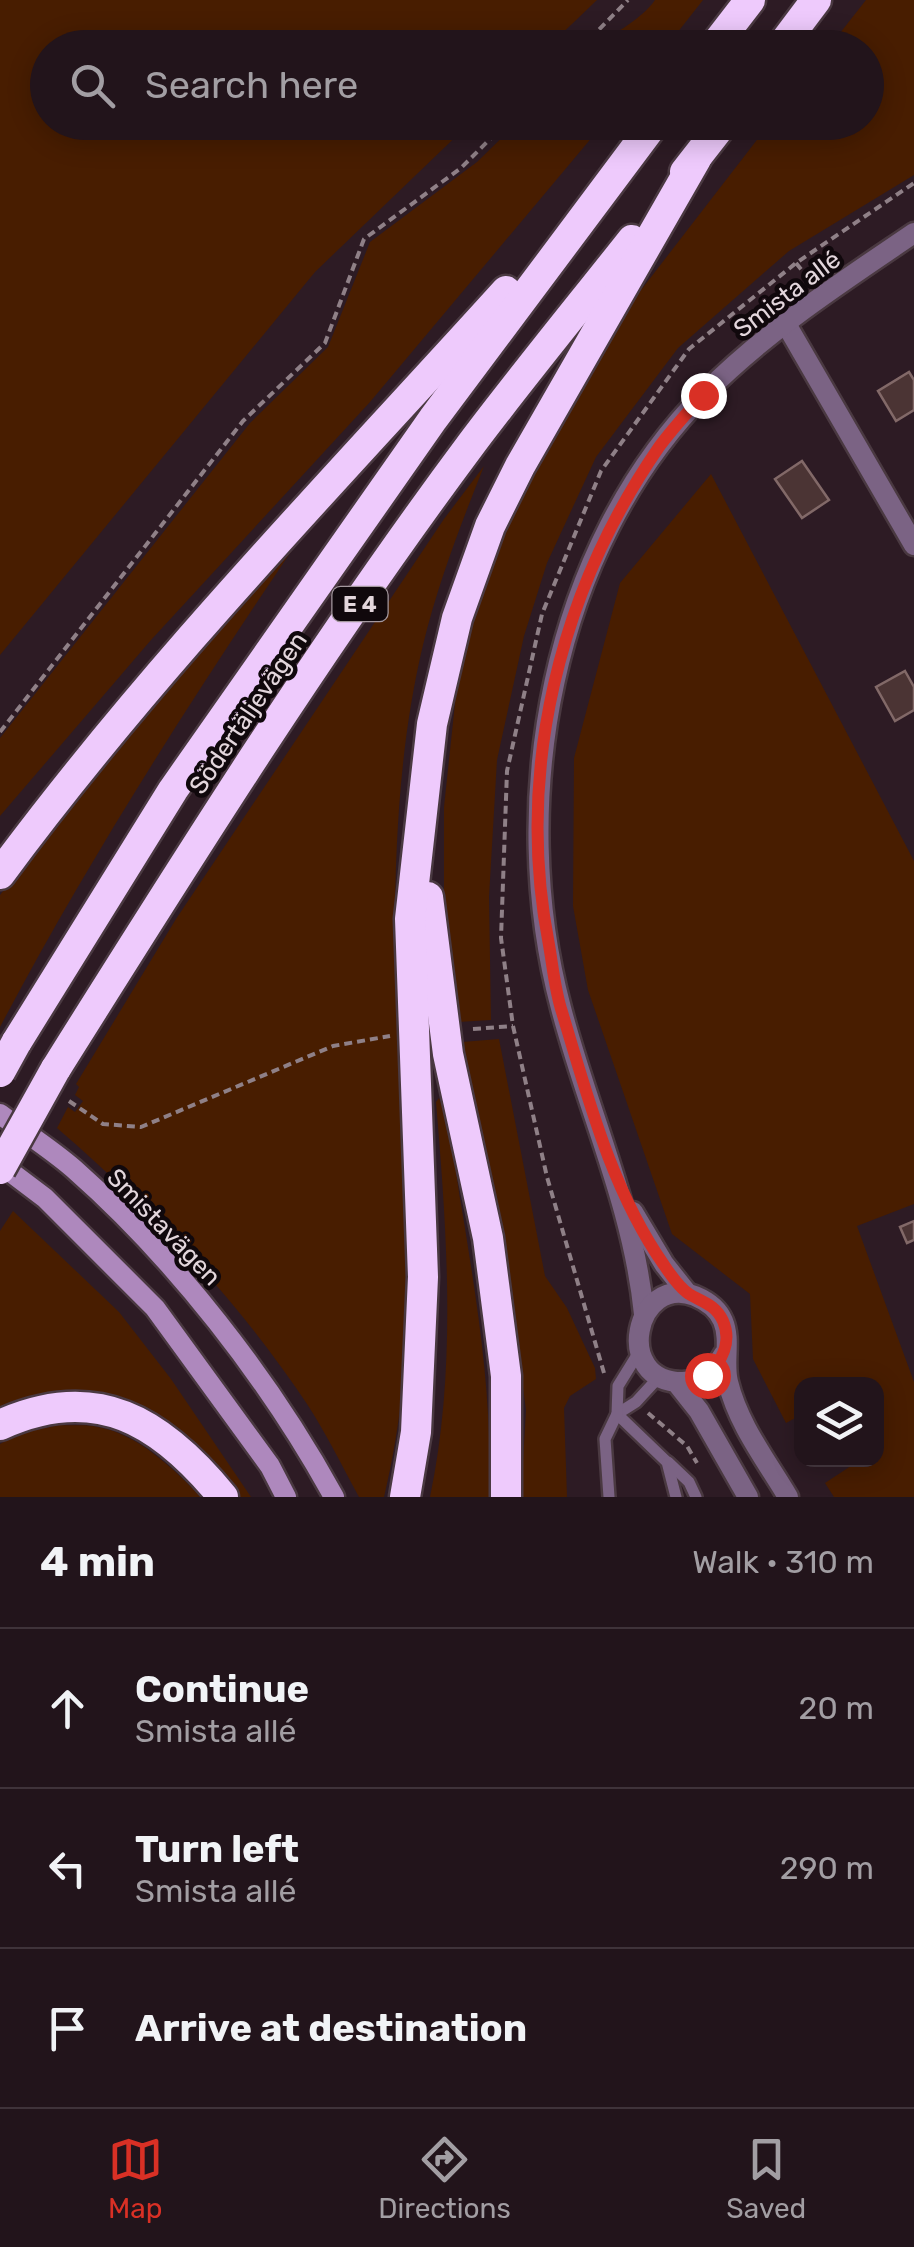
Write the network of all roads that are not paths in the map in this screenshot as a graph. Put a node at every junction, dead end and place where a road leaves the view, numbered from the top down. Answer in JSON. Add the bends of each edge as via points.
{"nodes":[{"id":1,"x":750,"y":0,"type":"edge"},
{"id":2,"x":816,"y":0,"type":"edge"},
{"id":3,"x":727,"y":30,"type":"edge"},
{"id":4,"x":794,"y":30,"type":"edge"},
{"id":5,"x":640,"y":140,"type":"edge"},
{"id":6,"x":710,"y":140,"type":"edge"},
{"id":7,"x":696,"y":158,"type":"junction"},
{"id":8,"x":622,"y":164,"type":"junction"},
{"id":9,"x":914,"y":233,"type":"edge"},
{"id":10,"x":786,"y":324,"type":"junction"},
{"id":11,"x":914,"y":546,"type":"edge"},
{"id":12,"x":421,"y":814,"type":"junction"},
{"id":13,"x":0,"y":874,"type":"edge"},
{"id":14,"x":0,"y":1072,"type":"edge"},
{"id":15,"x":0,"y":1114,"type":"edge"},
{"id":16,"x":0,"y":1166,"type":"edge"},
{"id":17,"x":622,"y":1192,"type":"junction"},
{"id":18,"x":687,"y":1293,"type":"junction"},
{"id":19,"x":644,"y":1314,"type":"junction"},
{"id":20,"x":639,"y":1352,"type":"junction"},
{"id":21,"x":724,"y":1354,"type":"junction"},
{"id":22,"x":667,"y":1380,"type":"junction"},
{"id":23,"x":617,"y":1414,"type":"junction"},
{"id":24,"x":0,"y":1425,"type":"edge"},
{"id":25,"x":668,"y":1462,"type":"junction"},
{"id":26,"x":224,"y":1497,"type":"edge"},
{"id":27,"x":286,"y":1497,"type":"edge"},
{"id":28,"x":334,"y":1497,"type":"edge"},
{"id":29,"x":405,"y":1497,"type":"edge"},
{"id":30,"x":506,"y":1497,"type":"edge"},
{"id":31,"x":609,"y":1497,"type":"edge"},
{"id":32,"x":676,"y":1497,"type":"edge"},
{"id":33,"x":696,"y":1497,"type":"edge"},
{"id":34,"x":748,"y":1497,"type":"edge"},
{"id":35,"x":788,"y":1497,"type":"edge"}],
"edges":[{"from":1,"to":3,"type":"highway"},
{"from":2,"to":4,"type":"highway"},
{"from":5,"to":8,"type":"highway","name":"Södertäljevägen","number":"E 4"},
{"from":6,"to":7,"type":"highway","name":"Södertäljevägen","number":"E 4"},
{"from":7,"to":12,"type":"highway","via":[[490,526],[456,618]]},
{"from":7,"to":16,"type":"highway","name":"Södertäljevägen","number":"E 4","bridge":true,"via":[[472,443],[210,822]]},
{"from":8,"to":13,"type":"highway","via":[[170,665]]},
{"from":8,"to":14,"type":"highway","name":"Södertäljevägen","number":"E 4","bridge":true,"via":[[433,418],[173,790]]},
{"from":9,"to":10,"type":"street","name":"Smista allé"},
{"from":10,"to":11,"type":"street"},
{"from":10,"to":17,"type":"street","name":"Smista allé","via":[[703,395],[660,445],[621,508],[558,662],[540,752],[541,905],[560,1008]]},
{"from":12,"to":29,"type":"highway","via":[[410,920],[422,1336]]},
{"from":12,"to":30,"type":"highway","via":[[448,1054],[488,1238],[506,1376]]},
{"from":15,"to":28,"type":"main road","name":"Smistavägen","via":[[73,1168],[194,1290],[309,1450]]},
{"from":16,"to":27,"type":"main road","via":[[45,1198],[155,1308]]},
{"from":17,"to":18,"type":"street","name":"Smista allé"},
{"from":17,"to":19,"type":"street","name":"Smista allé"},
{"from":18,"to":19,"type":"street","via":[[670,1295]]},
{"from":18,"to":21,"type":"street","name":"Smista allé","via":[[704,1300],[724,1323]]},
{"from":19,"to":20,"type":"street","name":"Smista allé"},
{"from":20,"to":22,"type":"street"},
{"from":20,"to":23,"type":"lane","via":[[618,1386]]},
{"from":21,"to":22,"type":"street","via":[[707,1375]]},
{"from":21,"to":35,"type":"street","name":"Smista allé","via":[[735,1410]]},
{"from":22,"to":23,"type":"lane"},
{"from":22,"to":34,"type":"street","via":[[700,1411]]},
{"from":23,"to":25,"type":"lane"},
{"from":23,"to":31,"type":"lane","via":[[605,1439]]},
{"from":24,"to":26,"type":"highway","via":[[32,1410],[98,1408],[166,1436]]},
{"from":25,"to":32,"type":"lane"},
{"from":25,"to":33,"type":"lane"}]}
